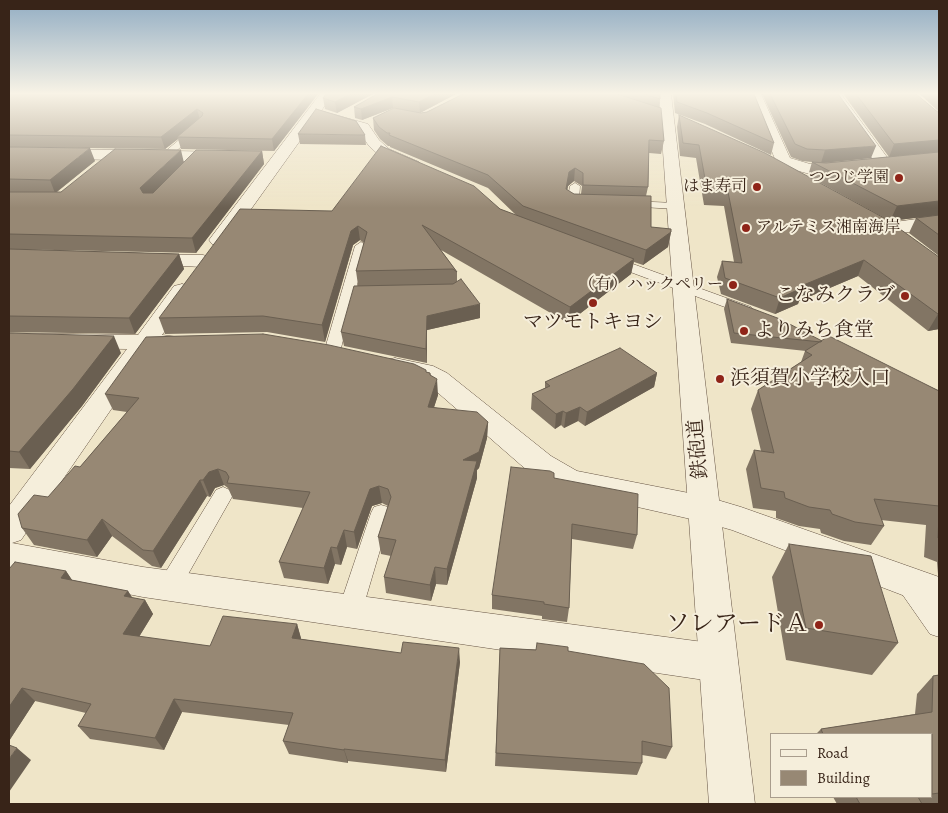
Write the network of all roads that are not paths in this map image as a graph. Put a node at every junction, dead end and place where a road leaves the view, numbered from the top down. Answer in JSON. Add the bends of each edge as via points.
{"nodes":[{"id":1,"x":191,"y":132,"type":"edge"},
{"id":2,"x":294,"y":132,"type":"edge"},
{"id":3,"x":366,"y":132,"type":"edge"},
{"id":4,"x":670,"y":132,"type":"edge"},
{"id":5,"x":771,"y":132,"type":"edge"},
{"id":6,"x":861,"y":132,"type":"edge"},
{"id":7,"x":9,"y":153,"type":"edge"},
{"id":8,"x":115,"y":155,"type":"junction"},
{"id":9,"x":165,"y":156,"type":"junction"},
{"id":10,"x":198,"y":156,"type":"junction"},
{"id":11,"x":244,"y":157,"type":"edge"},
{"id":12,"x":903,"y":162,"type":"edge"},
{"id":13,"x":884,"y":164,"type":"junction"},
{"id":14,"x":780,"y":165,"type":"junction"},
{"id":15,"x":185,"y":170,"type":"edge"},
{"id":16,"x":428,"y":171,"type":"edge"},
{"id":17,"x":94,"y":172,"type":"edge"},
{"id":18,"x":806,"y":183,"type":"edge"},
{"id":19,"x":575,"y":186,"type":"edge"},
{"id":20,"x":600,"y":203,"type":"edge"},
{"id":21,"x":617,"y":203,"type":"edge"},
{"id":22,"x":676,"y":206,"type":"junction"},
{"id":23,"x":939,"y":222,"type":"edge"},
{"id":24,"x":909,"y":245,"type":"edge"},
{"id":25,"x":361,"y":246,"type":"edge"},
{"id":26,"x":597,"y":255,"type":"edge"},
{"id":27,"x":125,"y":259,"type":"edge"},
{"id":28,"x":203,"y":261,"type":"junction"},
{"id":29,"x":684,"y":287,"type":"junction"},
{"id":30,"x":367,"y":292,"type":"edge"},
{"id":31,"x":348,"y":293,"type":"junction"},
{"id":32,"x":764,"y":317,"type":"edge"},
{"id":33,"x":9,"y":340,"type":"edge"},
{"id":34,"x":201,"y":342,"type":"edge"},
{"id":35,"x":144,"y":344,"type":"junction"},
{"id":36,"x":304,"y":347,"type":"edge"},
{"id":37,"x":332,"y":352,"type":"junction"},
{"id":38,"x":222,"y":495,"type":"dead end"},
{"id":39,"x":704,"y":509,"type":"junction"},
{"id":40,"x":382,"y":513,"type":"dead end"},
{"id":41,"x":9,"y":531,"type":"edge"},
{"id":42,"x":9,"y":557,"type":"edge"},
{"id":43,"x":905,"y":579,"type":"junction"},
{"id":44,"x":170,"y":586,"type":"junction"},
{"id":45,"x":939,"y":593,"type":"edge"},
{"id":46,"x":350,"y":611,"type":"junction"},
{"id":47,"x":939,"y":626,"type":"edge"},
{"id":48,"x":718,"y":663,"type":"junction"},
{"id":49,"x":732,"y":804,"type":"edge"}],
"edges":[{"from":1,"to":9,"type":"lane"},
{"from":2,"to":28,"type":"street","via":[[270,158]]},
{"from":3,"to":16,"type":"street","via":[[384,152]]},
{"from":4,"to":22,"type":"street","name":"鉄砲道"},
{"from":5,"to":14,"type":"street","via":[[783,161]]},
{"from":6,"to":13,"type":"street"},
{"from":7,"to":8,"type":"street"},
{"from":8,"to":9,"type":"street"},
{"from":8,"to":17,"type":"street"},
{"from":9,"to":10,"type":"street"},
{"from":10,"to":11,"type":"street"},
{"from":10,"to":15,"type":"lane"},
{"from":12,"to":13,"type":"street"},
{"from":13,"to":14,"type":"street","via":[[821,170]]},
{"from":14,"to":18,"type":"street"},
{"from":19,"to":20,"type":"lane","via":[[573,203]]},
{"from":21,"to":22,"type":"lane"},
{"from":22,"to":29,"type":"street","name":"鉄砲道"},
{"from":23,"to":24,"type":"street","via":[[879,224]]},
{"from":25,"to":31,"type":"lane"},
{"from":26,"to":29,"type":"lane"},
{"from":27,"to":28,"type":"street"},
{"from":28,"to":35,"type":"street"},
{"from":29,"to":32,"type":"lane"},
{"from":29,"to":39,"type":"street","name":"鉄砲道"},
{"from":30,"to":31,"type":"lane"},
{"from":31,"to":37,"type":"lane"},
{"from":33,"to":35,"type":"street"},
{"from":34,"to":35,"type":"street"},
{"from":35,"to":41,"type":"street"},
{"from":36,"to":37,"type":"street"},
{"from":37,"to":39,"type":"street","via":[[424,372],[438,379],[540,464],[569,481]]},
{"from":38,"to":44,"type":"lane"},
{"from":39,"to":43,"type":"street"},
{"from":39,"to":48,"type":"street","name":"鉄砲道"},
{"from":40,"to":46,"type":"lane"},
{"from":42,"to":44,"type":"street"},
{"from":43,"to":45,"type":"street"},
{"from":43,"to":47,"type":"lane"},
{"from":44,"to":46,"type":"street"},
{"from":46,"to":48,"type":"street"},
{"from":48,"to":49,"type":"street","name":"鉄砲道"}]}
